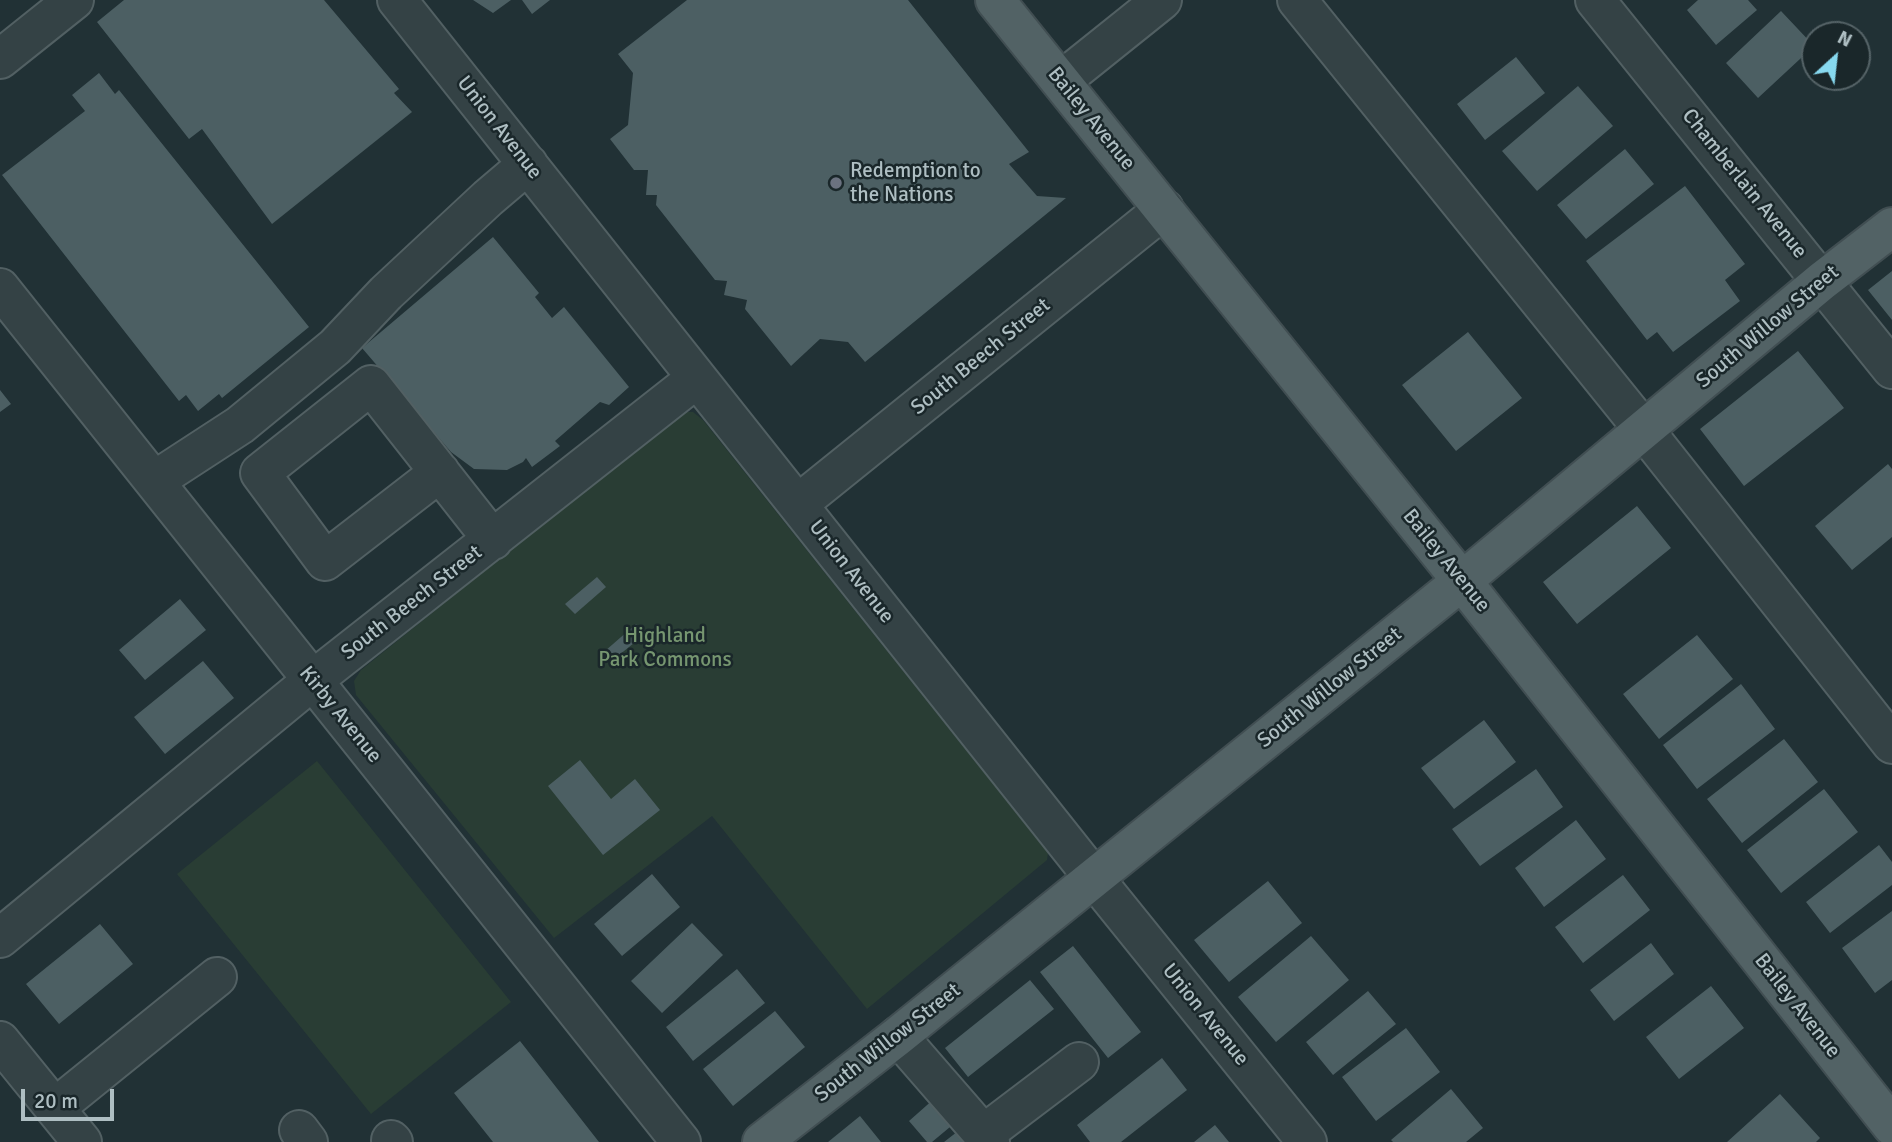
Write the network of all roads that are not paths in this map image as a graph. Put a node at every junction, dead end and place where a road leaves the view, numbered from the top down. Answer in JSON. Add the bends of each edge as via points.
{"nodes":[{"id":1,"x":74,"y":0,"type":"edge"},
{"id":2,"x":397,"y":0,"type":"edge"},
{"id":3,"x":995,"y":0,"type":"edge"},
{"id":4,"x":1162,"y":0,"type":"edge"},
{"id":5,"x":1297,"y":0,"type":"edge"},
{"id":6,"x":1595,"y":0,"type":"edge"},
{"id":7,"x":0,"y":60,"type":"edge"},
{"id":8,"x":1061,"y":81,"type":"junction"},
{"id":9,"x":528,"y":164,"type":"junction"},
{"id":10,"x":1164,"y":209,"type":"junction"},
{"id":11,"x":1892,"y":227,"type":"edge"},
{"id":12,"x":1822,"y":281,"type":"junction"},
{"id":13,"x":0,"y":288,"type":"edge"},
{"id":14,"x":1892,"y":369,"type":"edge"},
{"id":15,"x":697,"y":378,"type":"junction"},
{"id":16,"x":1644,"y":430,"type":"junction"},
{"id":17,"x":440,"y":472,"type":"junction"},
{"id":18,"x":154,"y":481,"type":"junction"},
{"id":19,"x":798,"y":505,"type":"junction"},
{"id":20,"x":493,"y":540,"type":"junction"},
{"id":21,"x":1462,"y":581,"type":"junction"},
{"id":22,"x":313,"y":680,"type":"junction"},
{"id":23,"x":1892,"y":744,"type":"edge"},
{"id":24,"x":1094,"y":878,"type":"junction"},
{"id":25,"x":0,"y":938,"type":"edge"},
{"id":26,"x":217,"y":977,"type":"dead end"},
{"id":27,"x":898,"y":1036,"type":"junction"},
{"id":28,"x":0,"y":1041,"type":"edge"},
{"id":29,"x":1079,"y":1062,"type":"dead end"},
{"id":30,"x":55,"y":1108,"type":"junction"},
{"id":31,"x":1892,"y":1126,"type":"edge"},
{"id":32,"x":1892,"y":1136,"type":"edge"},
{"id":33,"x":987,"y":1138,"type":"edge"},
{"id":34,"x":82,"y":1142,"type":"edge"},
{"id":35,"x":681,"y":1142,"type":"edge"},
{"id":36,"x":762,"y":1142,"type":"edge"},
{"id":37,"x":1307,"y":1142,"type":"edge"},
{"id":38,"x":1885,"y":1142,"type":"edge"}],
"edges":[{"from":1,"to":7,"type":"street"},
{"from":2,"to":9,"type":"street","name":"Union Avenue"},
{"from":3,"to":8,"type":"main road","name":"Bailey Avenue"},
{"from":4,"to":8,"type":"street"},
{"from":5,"to":16,"type":"street"},
{"from":6,"to":12,"type":"street","name":"Chamberlain Avenue"},
{"from":8,"to":10,"type":"main road","name":"Bailey Avenue"},
{"from":9,"to":15,"type":"street","name":"Union Avenue"},
{"from":9,"to":18,"type":"street","via":[[386,293],[335,347],[240,425]]},
{"from":10,"to":19,"type":"street","name":"South Beech Street"},
{"from":10,"to":21,"type":"main road","name":"Bailey Avenue"},
{"from":11,"to":12,"type":"main road","name":"South Willow Street"},
{"from":12,"to":14,"type":"street","name":"Chamberlain Avenue"},
{"from":12,"to":16,"type":"main road","name":"South Willow Street"},
{"from":13,"to":18,"type":"street","name":"Kirby Avenue"},
{"from":15,"to":19,"type":"street","name":"Union Avenue"},
{"from":15,"to":20,"type":"street","name":"South Beech Street"},
{"from":16,"to":21,"type":"main road","name":"South Willow Street"},
{"from":16,"to":23,"type":"street"},
{"from":17,"to":17,"type":"street","via":[[370,385],[260,473],[325,561]]},
{"from":17,"to":20,"type":"street"},
{"from":18,"to":22,"type":"street","name":"Kirby Avenue"},
{"from":19,"to":24,"type":"street","name":"Union Avenue"},
{"from":20,"to":22,"type":"street","name":"South Beech Street"},
{"from":21,"to":24,"type":"main road","name":"South Willow Street"},
{"from":21,"to":31,"type":"main road","name":"Bailey Avenue"},
{"from":22,"to":25,"type":"street","name":"South Beech Street"},
{"from":22,"to":35,"type":"street","name":"Kirby Avenue"},
{"from":24,"to":27,"type":"main road","name":"South Willow Street"},
{"from":24,"to":37,"type":"street","name":"Union Avenue"},
{"from":26,"to":30,"type":"street"},
{"from":27,"to":33,"type":"street"},
{"from":27,"to":36,"type":"main road","name":"South Willow Street"},
{"from":28,"to":30,"type":"street"},
{"from":29,"to":33,"type":"street"},
{"from":30,"to":34,"type":"street"},
{"from":32,"to":38,"type":"street"}]}
